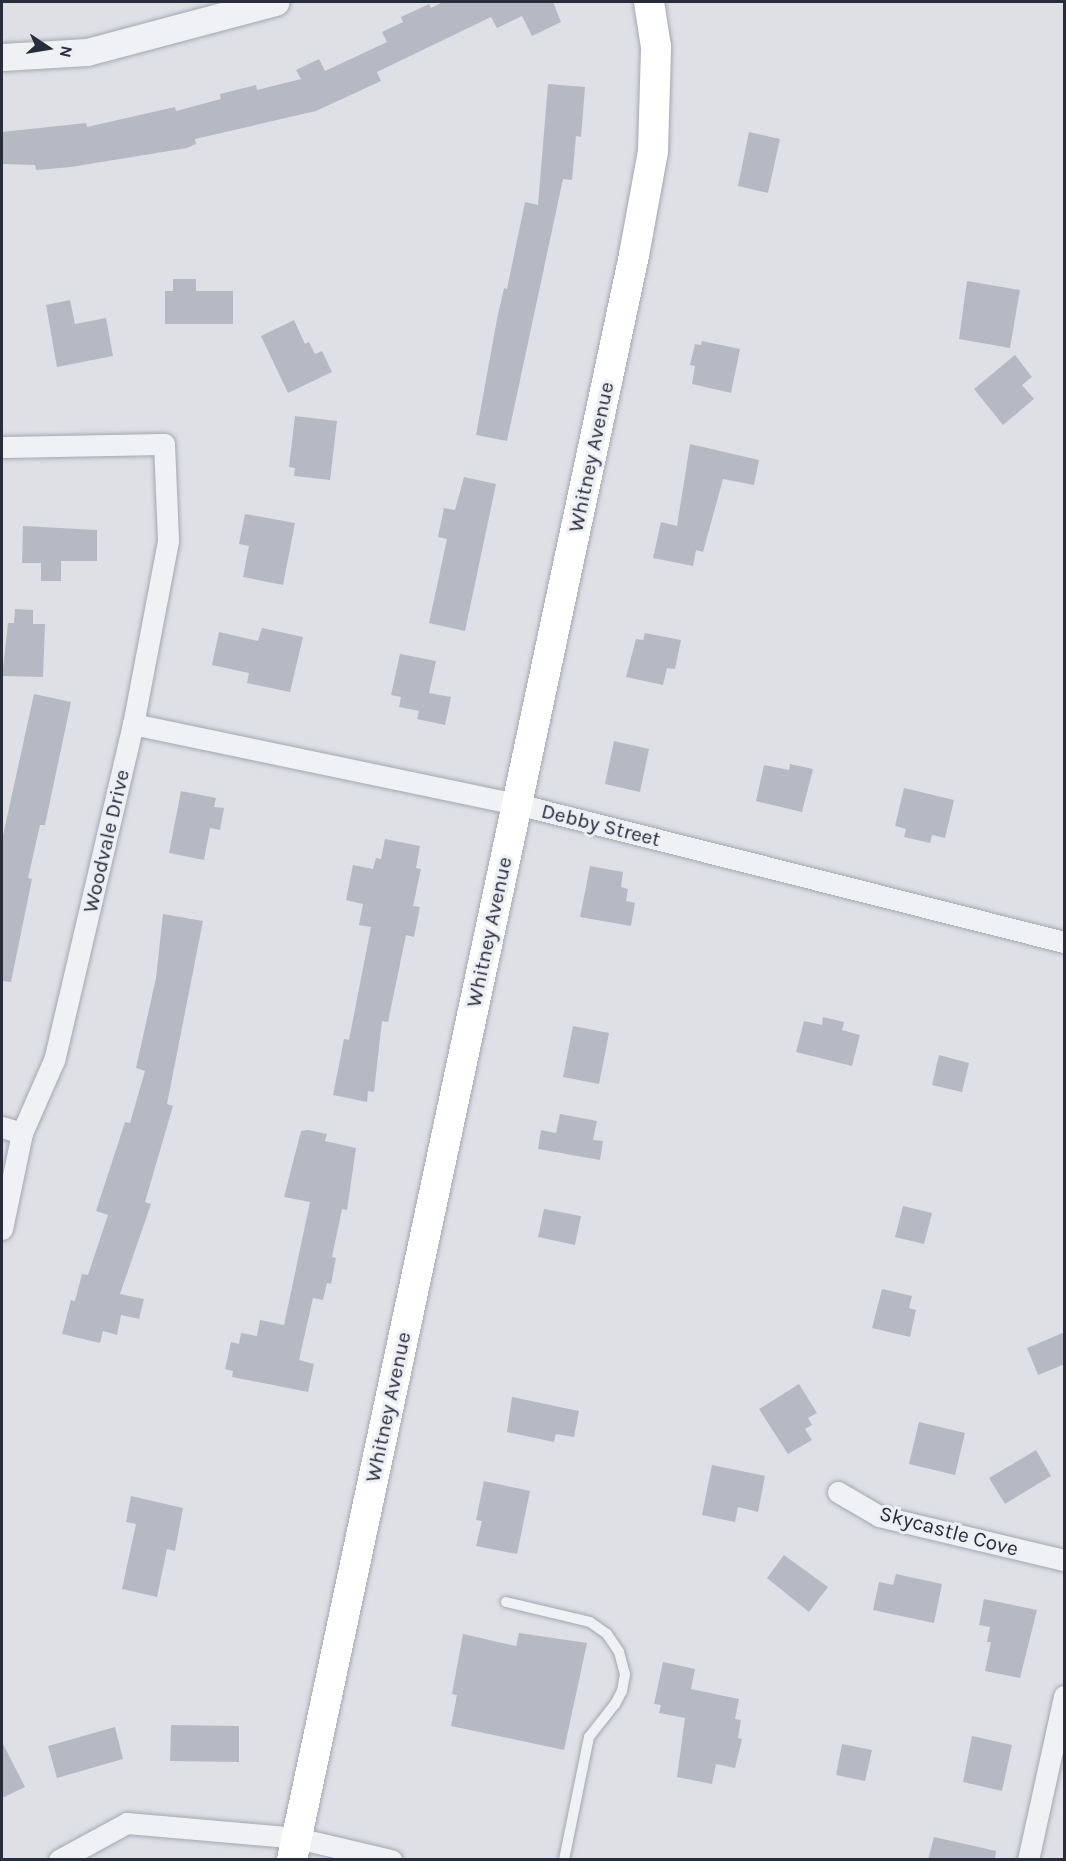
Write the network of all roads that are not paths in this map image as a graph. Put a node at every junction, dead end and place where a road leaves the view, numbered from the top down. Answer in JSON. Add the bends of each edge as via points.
{"nodes":[{"id":1,"x":275,"y":2,"type":"edge"},
{"id":2,"x":652,"y":8,"type":"edge"},
{"id":3,"x":2,"y":57,"type":"edge"},
{"id":4,"x":2,"y":447,"type":"edge"},
{"id":5,"x":133,"y":724,"type":"junction"},
{"id":6,"x":517,"y":804,"type":"junction"},
{"id":7,"x":1065,"y":942,"type":"edge"},
{"id":8,"x":2,"y":1127,"type":"edge"},
{"id":9,"x":22,"y":1133,"type":"junction"},
{"id":10,"x":2,"y":1229,"type":"edge"},
{"id":11,"x":838,"y":1492,"type":"dead end"},
{"id":12,"x":1065,"y":1560,"type":"edge"},
{"id":13,"x":506,"y":1602,"type":"dead end"},
{"id":14,"x":1065,"y":1696,"type":"edge"},
{"id":15,"x":294,"y":1849,"type":"edge"},
{"id":16,"x":59,"y":1860,"type":"edge"},
{"id":17,"x":392,"y":1860,"type":"edge"},
{"id":18,"x":564,"y":1860,"type":"edge"},
{"id":19,"x":1028,"y":1860,"type":"edge"}],
"edges":[{"from":1,"to":3,"type":"street","via":[[87,52]]},
{"from":2,"to":6,"type":"main road","name":"Whitney Avenue","via":[[656,47],[651,162]]},
{"from":4,"to":5,"type":"street","name":"Woodvale Drive","via":[[164,444],[168,540]]},
{"from":5,"to":6,"type":"street","name":"Debby Street"},
{"from":5,"to":9,"type":"street","name":"Woodvale Drive","via":[[54,1060]]},
{"from":6,"to":7,"type":"street","name":"Debby Street"},
{"from":6,"to":15,"type":"main road","name":"Whitney Avenue"},
{"from":8,"to":9,"type":"street"},
{"from":9,"to":10,"type":"street","name":"Woodvale Drive"},
{"from":11,"to":12,"type":"street","name":"Skycastle Cove","via":[[879,1515]]},
{"from":13,"to":18,"type":"lane","via":[[590,1622],[607,1634],[619,1652],[624,1674],[615,1704],[589,1737]]},
{"from":14,"to":19,"type":"street"},
{"from":15,"to":16,"type":"street","via":[[127,1823]]},
{"from":15,"to":17,"type":"street"}]}
